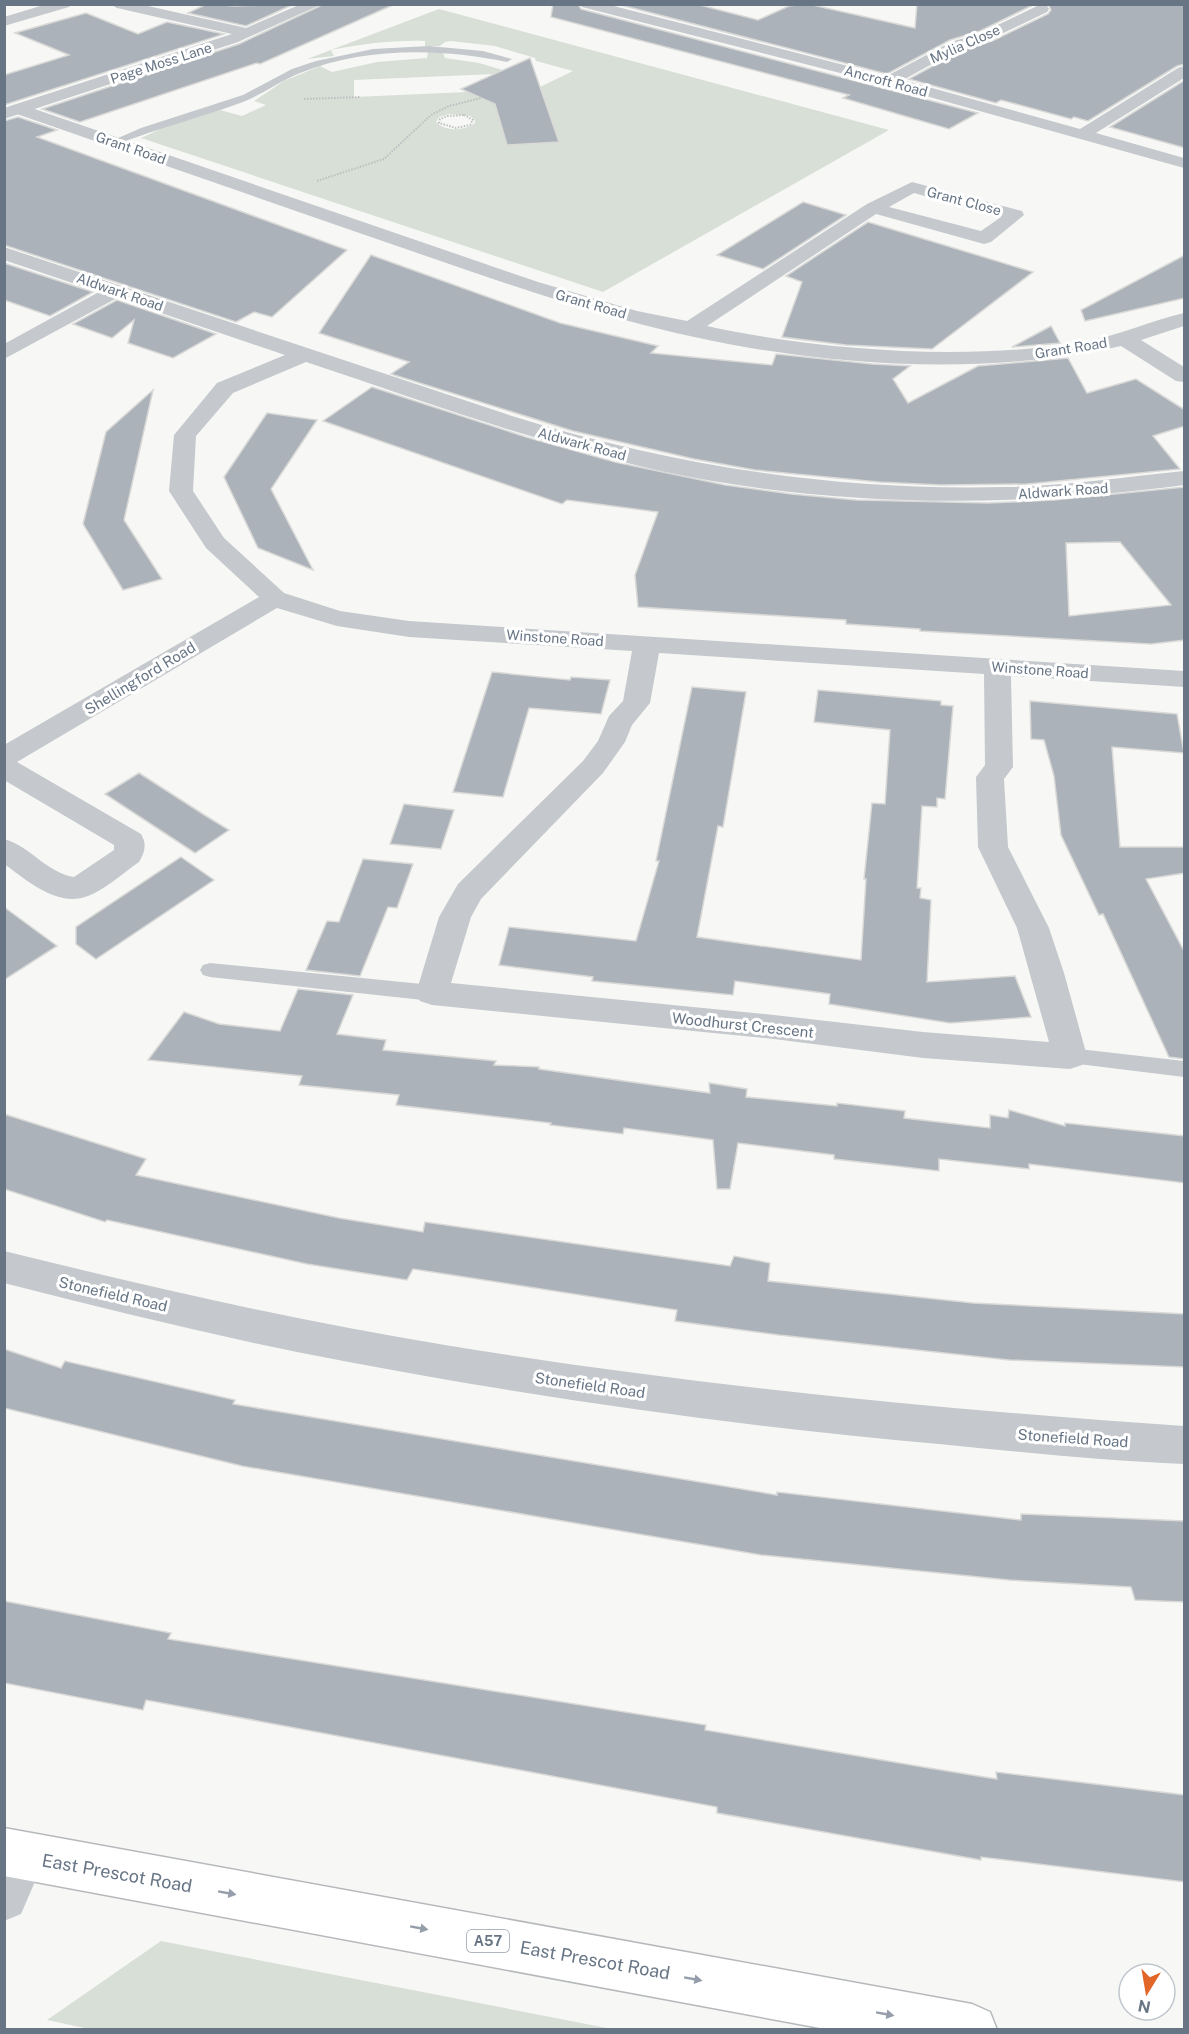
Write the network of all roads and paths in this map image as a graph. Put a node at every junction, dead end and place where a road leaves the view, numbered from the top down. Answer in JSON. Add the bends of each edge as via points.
{"nodes":[{"id":1,"x":64,"y":4,"type":"edge"},
{"id":2,"x":117,"y":4,"type":"edge"},
{"id":3,"x":315,"y":4,"type":"edge"},
{"id":4,"x":586,"y":4,"type":"edge"},
{"id":5,"x":1042,"y":9,"type":"dead end"},
{"id":6,"x":4,"y":22,"type":"edge"},
{"id":7,"x":249,"y":33,"type":"junction"},
{"id":8,"x":507,"y":59,"type":"dead end"},
{"id":9,"x":1185,"y":71,"type":"edge"},
{"id":10,"x":889,"y":81,"type":"junction"},
{"id":11,"x":360,"y":97,"type":"dead end"},
{"id":12,"x":481,"y":98,"type":"dead end"},
{"id":13,"x":300,"y":99,"type":"dead end"},
{"id":14,"x":12,"y":111,"type":"edge"},
{"id":15,"x":431,"y":115,"type":"junction"},
{"id":16,"x":443,"y":117,"type":"junction"},
{"id":17,"x":1082,"y":135,"type":"junction"},
{"id":18,"x":114,"y":142,"type":"junction"},
{"id":19,"x":1185,"y":163,"type":"edge"},
{"id":20,"x":272,"y":196,"type":"junction"},
{"id":21,"x":873,"y":208,"type":"junction"},
{"id":22,"x":4,"y":253,"type":"edge"},
{"id":23,"x":115,"y":291,"type":"junction"},
{"id":24,"x":1185,"y":319,"type":"edge"},
{"id":25,"x":689,"y":329,"type":"junction"},
{"id":26,"x":1124,"y":339,"type":"junction"},
{"id":27,"x":4,"y":353,"type":"edge"},
{"id":28,"x":304,"y":354,"type":"junction"},
{"id":29,"x":1185,"y":376,"type":"edge"},
{"id":30,"x":1185,"y":478,"type":"edge"},
{"id":31,"x":275,"y":598,"type":"junction"},
{"id":32,"x":647,"y":644,"type":"junction"},
{"id":33,"x":997,"y":667,"type":"junction"},
{"id":34,"x":1185,"y":679,"type":"edge"},
{"id":35,"x":4,"y":758,"type":"edge"},
{"id":36,"x":4,"y":767,"type":"edge"},
{"id":37,"x":4,"y":849,"type":"edge"},
{"id":38,"x":210,"y":970,"type":"dead end"},
{"id":39,"x":432,"y":993,"type":"junction"},
{"id":40,"x":1070,"y":1056,"type":"junction"},
{"id":41,"x":1185,"y":1069,"type":"edge"},
{"id":42,"x":4,"y":1267,"type":"edge"},
{"id":43,"x":1185,"y":1445,"type":"edge"},
{"id":44,"x":10,"y":1868,"type":"edge"},
{"id":45,"x":972,"y":2030,"type":"edge"}],
"edges":[{"from":1,"to":6,"type":"street"},
{"from":2,"to":7,"type":"street"},
{"from":3,"to":7,"type":"street","name":"Page Moss Lane"},
{"from":4,"to":10,"type":"street","name":"Ancroft Road"},
{"from":5,"to":10,"type":"street","name":"Mylia Close","via":[[986,36],[956,45]]},
{"from":7,"to":14,"type":"street","name":"Page Moss Lane"},
{"from":8,"to":18,"type":"lane","via":[[490,54],[421,50],[316,64],[242,99]]},
{"from":9,"to":17,"type":"street"},
{"from":10,"to":17,"type":"street","name":"Ancroft Road"},
{"from":11,"to":13,"type":"path"},
{"from":12,"to":15,"type":"path"},
{"from":14,"to":18,"type":"street","name":"Grant Road"},
{"from":15,"to":16,"type":"path"},
{"from":15,"to":20,"type":"path","via":[[384,159]]},
{"from":16,"to":16,"type":"path","via":[[439,123],[450,128],[466,126],[473,120],[458,115]]},
{"from":17,"to":19,"type":"street","name":"Ancroft Road"},
{"from":18,"to":20,"type":"street","name":"Grant Road"},
{"from":20,"to":25,"type":"street","name":"Grant Road","via":[[531,286]]},
{"from":21,"to":21,"type":"street","name":"Grant Close","via":[[912,187],[1015,215],[984,238]]},
{"from":21,"to":25,"type":"street","name":"Grant Close"},
{"from":22,"to":23,"type":"street","name":"Aldwark Road"},
{"from":23,"to":27,"type":"street"},
{"from":23,"to":28,"type":"street","name":"Aldwark Road"},
{"from":24,"to":26,"type":"street","name":"Grant Road"},
{"from":25,"to":26,"type":"street","name":"Grant Road","via":[[801,348],[930,358],[1043,354]]},
{"from":26,"to":29,"type":"street"},
{"from":28,"to":30,"type":"street","name":"Aldwark Road","via":[[579,444],[759,480],[955,495],[1065,491]]},
{"from":28,"to":31,"type":"street","name":"Winstone Road","via":[[225,388],[185,435],[181,491],[215,543]]},
{"from":31,"to":32,"type":"street","name":"Winstone Road","via":[[314,612],[380,626]]},
{"from":31,"to":35,"type":"street","name":"Shellingford Road"},
{"from":32,"to":33,"type":"street","name":"Winstone Road"},
{"from":32,"to":39,"type":"street","via":[[636,703],[619,722],[611,742],[593,766],[469,892],[455,917]]},
{"from":33,"to":34,"type":"street","name":"Winstone Road"},
{"from":33,"to":40,"type":"street","via":[[999,767],[990,777],[993,847],[1033,928]]},
{"from":36,"to":37,"type":"street","via":[[130,841],[128,855],[79,888],[55,885]]},
{"from":38,"to":39,"type":"lane"},
{"from":39,"to":40,"type":"street","name":"Woodhurst Crescent","via":[[923,1046]]},
{"from":40,"to":41,"type":"lane"},
{"from":42,"to":43,"type":"street","name":"Stonefield Road","via":[[300,1335],[540,1378],[861,1420]]},
{"from":44,"to":45,"type":"highway","name":"East Prescot Road","number":"A57","one_way":true}]}
